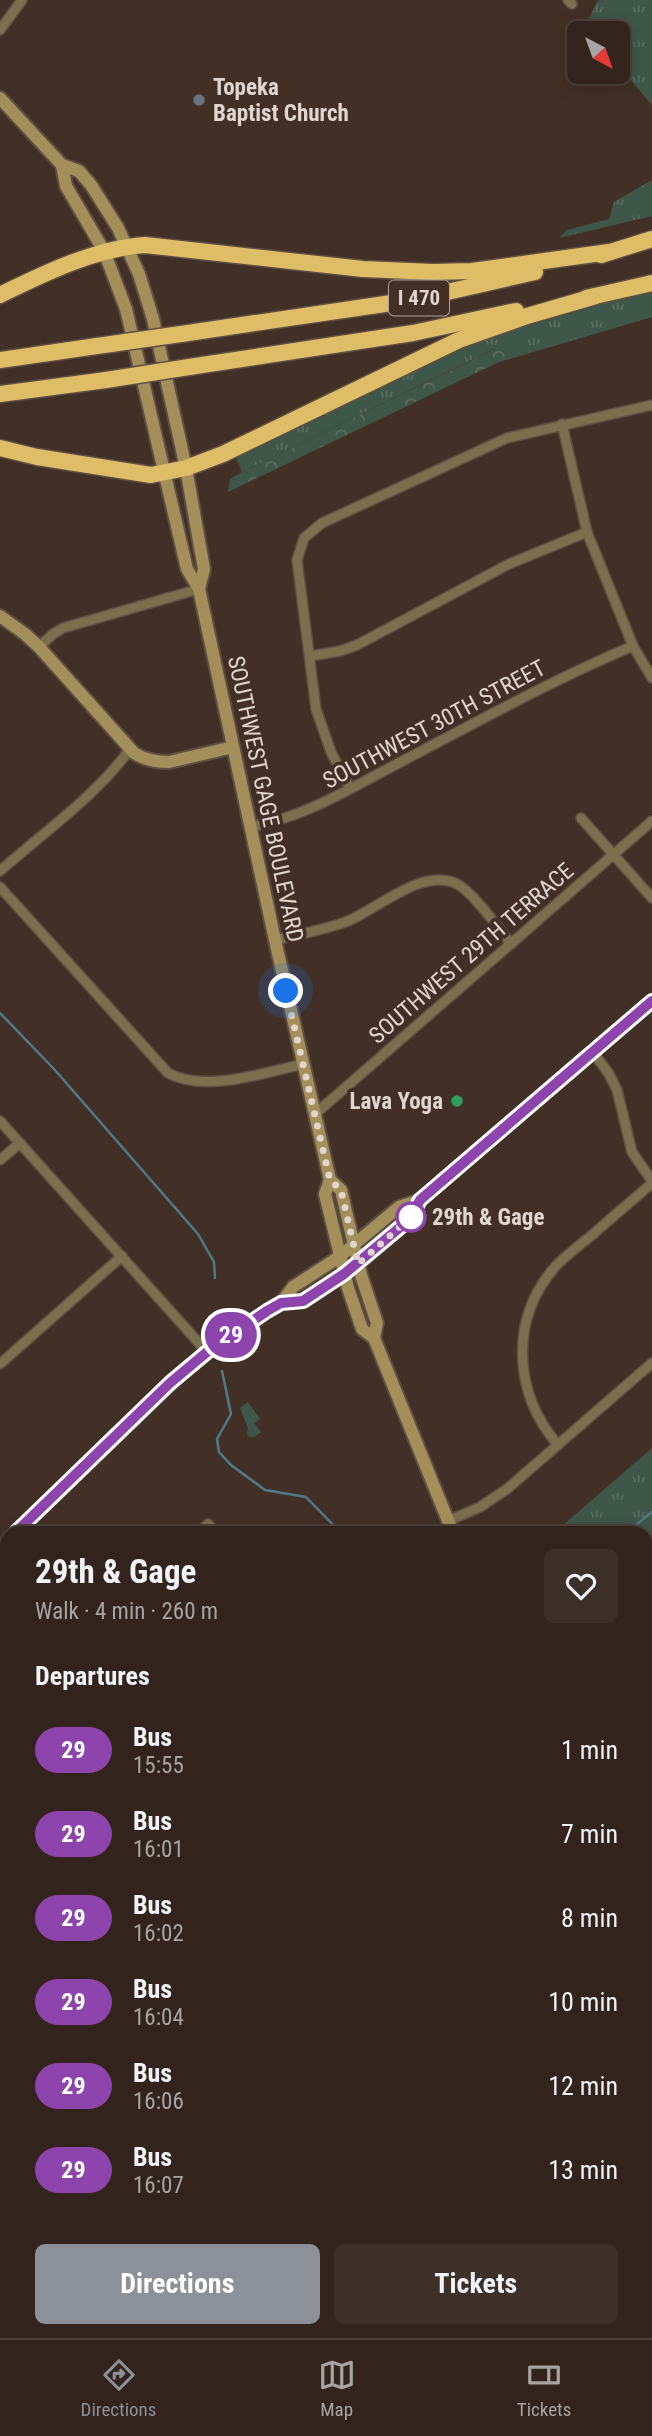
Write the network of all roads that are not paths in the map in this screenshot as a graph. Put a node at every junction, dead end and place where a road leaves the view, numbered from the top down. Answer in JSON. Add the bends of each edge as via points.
{"nodes":[{"id":1,"x":22,"y":0,"type":"edge"},
{"id":2,"x":0,"y":30,"type":"edge"},
{"id":3,"x":0,"y":98,"type":"edge"},
{"id":4,"x":62,"y":165,"type":"junction"},
{"id":5,"x":652,"y":239,"type":"edge"},
{"id":6,"x":127,"y":246,"type":"junction"},
{"id":7,"x":104,"y":251,"type":"junction"},
{"id":8,"x":609,"y":252,"type":"junction"},
{"id":9,"x":652,"y":283,"type":"edge"},
{"id":10,"x":0,"y":295,"type":"edge"},
{"id":11,"x":596,"y":296,"type":"junction"},
{"id":12,"x":0,"y":360,"type":"edge"},
{"id":13,"x":0,"y":394,"type":"edge"},
{"id":14,"x":652,"y":405,"type":"edge"},
{"id":15,"x":562,"y":424,"type":"junction"},
{"id":16,"x":0,"y":448,"type":"edge"},
{"id":17,"x":186,"y":468,"type":"junction"},
{"id":18,"x":163,"y":473,"type":"junction"},
{"id":19,"x":587,"y":532,"type":"junction"},
{"id":20,"x":200,"y":590,"type":"junction"},
{"id":21,"x":0,"y":616,"type":"edge"},
{"id":22,"x":633,"y":646,"type":"junction"},
{"id":23,"x":39,"y":648,"type":"junction"},
{"id":24,"x":311,"y":656,"type":"junction"},
{"id":25,"x":652,"y":678,"type":"edge"},
{"id":26,"x":233,"y":747,"type":"junction"},
{"id":27,"x":130,"y":749,"type":"junction"},
{"id":28,"x":350,"y":788,"type":"junction"},
{"id":29,"x":581,"y":818,"type":"dead end"},
{"id":30,"x":652,"y":821,"type":"edge"},
{"id":31,"x":250,"y":827,"type":"junction"},
{"id":32,"x":614,"y":856,"type":"junction"},
{"id":33,"x":0,"y":871,"type":"edge"},
{"id":34,"x":0,"y":887,"type":"edge"},
{"id":35,"x":652,"y":898,"type":"edge"},
{"id":36,"x":275,"y":940,"type":"junction"},
{"id":37,"x":511,"y":944,"type":"junction"},
{"id":38,"x":652,"y":1001,"type":"edge"},
{"id":39,"x":593,"y":1052,"type":"junction"},
{"id":40,"x":303,"y":1064,"type":"junction"},
{"id":41,"x":315,"y":1114,"type":"junction"},
{"id":42,"x":0,"y":1121,"type":"edge"},
{"id":43,"x":20,"y":1143,"type":"junction"},
{"id":44,"x":0,"y":1160,"type":"edge"},
{"id":45,"x":330,"y":1180,"type":"junction"},
{"id":46,"x":652,"y":1182,"type":"edge"},
{"id":47,"x":420,"y":1200,"type":"junction"},
{"id":48,"x":354,"y":1245,"type":"junction"},
{"id":49,"x":122,"y":1256,"type":"junction"},
{"id":50,"x":340,"y":1257,"type":"junction"},
{"id":51,"x":358,"y":1264,"type":"junction"},
{"id":52,"x":344,"y":1274,"type":"junction"},
{"id":53,"x":281,"y":1303,"type":"junction"},
{"id":54,"x":374,"y":1338,"type":"junction"},
{"id":55,"x":207,"y":1352,"type":"junction"},
{"id":56,"x":0,"y":1363,"type":"edge"},
{"id":57,"x":652,"y":1363,"type":"edge"},
{"id":58,"x":558,"y":1445,"type":"junction"},
{"id":59,"x":22,"y":1526,"type":"edge"},
{"id":60,"x":451,"y":1526,"type":"edge"},
{"id":61,"x":452,"y":1526,"type":"edge"}],
"edges":[{"from":1,"to":2,"type":"street"},
{"from":3,"to":4,"type":"main road","name":"SOUTHWEST GAGE BOULEVARD"},
{"from":4,"to":6,"type":"main road","name":"SOUTHWEST GAGE BOULEVARD","via":[[79,172],[91,185]]},
{"from":4,"to":7,"type":"main road","name":"SOUTHWEST GAGE BOULEVARD","via":[[66,186]]},
{"from":5,"to":8,"type":"highway","number":"I 470"},
{"from":6,"to":7,"type":"highway"},
{"from":6,"to":8,"type":"highway","via":[[433,272]]},
{"from":6,"to":17,"type":"main road","name":"SOUTHWEST GAGE BOULEVARD","via":[[153,319]]},
{"from":7,"to":10,"type":"highway"},
{"from":7,"to":18,"type":"main road","name":"SOUTHWEST GAGE BOULEVARD","via":[[131,326]]},
{"from":8,"to":12,"type":"highway","number":"I 470","bridge":true,"via":[[412,300]]},
{"from":9,"to":11,"type":"highway","number":"I 470"},
{"from":11,"to":13,"type":"highway","number":"I 470","bridge":true,"via":[[386,338]]},
{"from":11,"to":17,"type":"highway","via":[[458,340]]},
{"from":14,"to":15,"type":"street"},
{"from":15,"to":19,"type":"street"},
{"from":15,"to":24,"type":"street","via":[[507,438],[309,533],[297,560]]},
{"from":16,"to":18,"type":"highway","via":[[152,475]]},
{"from":17,"to":18,"type":"highway"},
{"from":17,"to":20,"type":"main road","name":"SOUTHWEST GAGE BOULEVARD","via":[[204,569]]},
{"from":18,"to":20,"type":"main road","name":"SOUTHWEST GAGE BOULEVARD","via":[[187,569]]},
{"from":19,"to":22,"type":"street"},
{"from":19,"to":24,"type":"street","via":[[509,564],[357,645]]},
{"from":20,"to":23,"type":"street","via":[[63,628]]},
{"from":20,"to":26,"type":"main road","name":"SOUTHWEST GAGE BOULEVARD"},
{"from":21,"to":23,"type":"main road"},
{"from":22,"to":25,"type":"street"},
{"from":22,"to":28,"type":"street","name":"SOUTHWEST 30TH STREET"},
{"from":23,"to":27,"type":"main road"},
{"from":24,"to":28,"type":"street","via":[[322,730]]},
{"from":26,"to":27,"type":"main road","via":[[169,762],[149,760]]},
{"from":26,"to":31,"type":"main road","name":"SOUTHWEST GAGE BOULEVARD"},
{"from":27,"to":33,"type":"street","via":[[92,794]]},
{"from":28,"to":31,"type":"street","name":"SOUTHWEST 30TH STREET","via":[[308,811]]},
{"from":29,"to":32,"type":"street"},
{"from":30,"to":32,"type":"street","name":"SOUTHWEST 29TH TERRACE"},
{"from":31,"to":36,"type":"main road","name":"SOUTHWEST GAGE BOULEVARD"},
{"from":32,"to":35,"type":"street"},
{"from":32,"to":37,"type":"street","name":"SOUTHWEST 29TH TERRACE"},
{"from":34,"to":40,"type":"street","via":[[168,1073],[205,1083]]},
{"from":36,"to":37,"type":"street","via":[[342,923],[415,885],[439,879],[462,887]]},
{"from":36,"to":40,"type":"main road","name":"SOUTHWEST GAGE BOULEVARD"},
{"from":37,"to":41,"type":"street","name":"SOUTHWEST 29TH TERRACE"},
{"from":38,"to":39,"type":"main road"},
{"from":39,"to":46,"type":"street","via":[[617,1090],[632,1152]]},
{"from":39,"to":47,"type":"main road"},
{"from":40,"to":41,"type":"main road","name":"SOUTHWEST GAGE BOULEVARD"},
{"from":41,"to":45,"type":"main road","name":"SOUTHWEST GAGE BOULEVARD"},
{"from":42,"to":43,"type":"street"},
{"from":43,"to":44,"type":"street"},
{"from":43,"to":49,"type":"street"},
{"from":45,"to":48,"type":"main road","name":"SOUTHWEST GAGE BOULEVARD","via":[[341,1190]]},
{"from":45,"to":50,"type":"main road","name":"SOUTHWEST GAGE BOULEVARD","via":[[325,1194]]},
{"from":46,"to":58,"type":"street","via":[[561,1261],[530,1308],[523,1338],[525,1382],[540,1422]]},
{"from":47,"to":48,"type":"main road","via":[[399,1207]]},
{"from":47,"to":51,"type":"main road","via":[[410,1219]]},
{"from":48,"to":50,"type":"main road"},
{"from":48,"to":51,"type":"main road","name":"SOUTHWEST GAGE BOULEVARD"},
{"from":49,"to":55,"type":"street"},
{"from":49,"to":56,"type":"street"},
{"from":50,"to":52,"type":"main road","name":"SOUTHWEST GAGE BOULEVARD"},
{"from":50,"to":53,"type":"main road","via":[[293,1287]]},
{"from":51,"to":52,"type":"main road"},
{"from":51,"to":54,"type":"main road","name":"SOUTHWEST GAGE BOULEVARD","via":[[377,1323]]},
{"from":52,"to":53,"type":"main road","via":[[303,1301]]},
{"from":52,"to":54,"type":"main road","name":"SOUTHWEST GAGE BOULEVARD","via":[[362,1329]]},
{"from":53,"to":55,"type":"main road"},
{"from":54,"to":60,"type":"main road","name":"SOUTHWEST GAGE BOULEVARD"},
{"from":55,"to":59,"type":"main road"},
{"from":57,"to":58,"type":"street"},
{"from":58,"to":61,"type":"street","via":[[507,1489]]}]}
